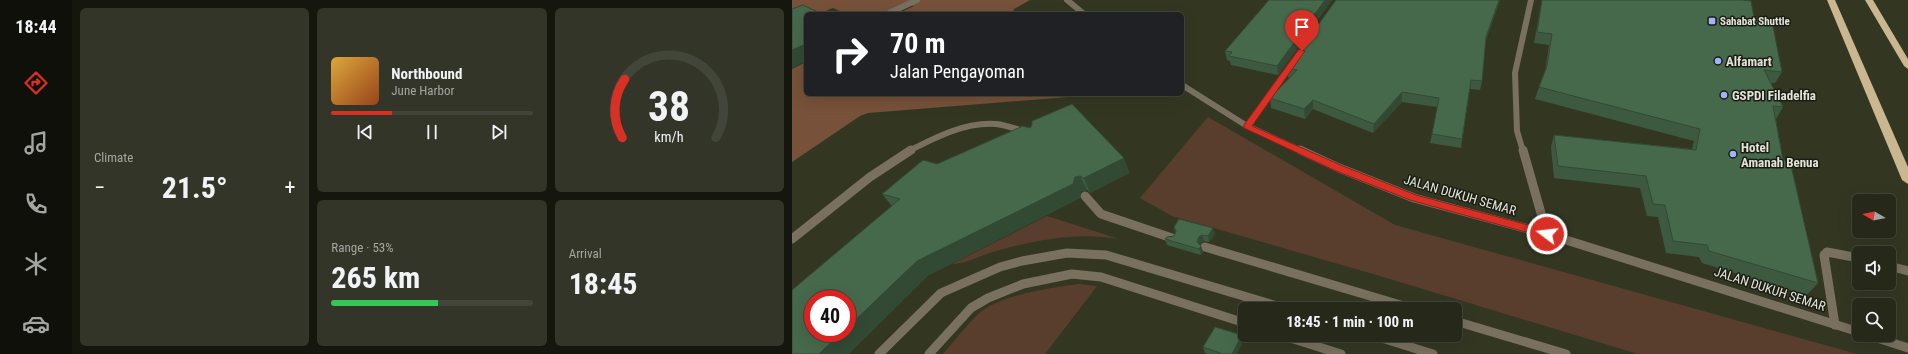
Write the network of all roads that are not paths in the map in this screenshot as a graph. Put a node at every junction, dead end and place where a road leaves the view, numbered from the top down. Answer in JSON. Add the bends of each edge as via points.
{"nodes":[{"id":1,"x":917,"y":0,"type":"edge"},
{"id":2,"x":1067,"y":0,"type":"edge"},
{"id":3,"x":1531,"y":0,"type":"edge"},
{"id":4,"x":1831,"y":0,"type":"edge"},
{"id":5,"x":1869,"y":0,"type":"edge"},
{"id":6,"x":892,"y":12,"type":"edge"},
{"id":7,"x":1082,"y":12,"type":"edge"},
{"id":8,"x":1297,"y":57,"type":"edge"},
{"id":9,"x":1908,"y":66,"type":"edge"},
{"id":10,"x":1184,"y":86,"type":"edge"},
{"id":11,"x":1247,"y":126,"type":"junction"},
{"id":12,"x":1032,"y":135,"type":"edge"},
{"id":13,"x":1908,"y":180,"type":"edge"},
{"id":14,"x":1085,"y":196,"type":"edge"},
{"id":15,"x":1547,"y":234,"type":"junction"},
{"id":16,"x":1172,"y":238,"type":"edge"},
{"id":17,"x":792,"y":239,"type":"edge"},
{"id":18,"x":1206,"y":248,"type":"dead end"},
{"id":19,"x":1852,"y":256,"type":"edge"},
{"id":20,"x":1896,"y":268,"type":"edge"},
{"id":21,"x":1908,"y":271,"type":"edge"},
{"id":22,"x":1264,"y":302,"type":"edge"},
{"id":23,"x":1390,"y":302,"type":"edge"},
{"id":24,"x":1238,"y":321,"type":"edge"},
{"id":25,"x":1462,"y":323,"type":"edge"},
{"id":26,"x":1835,"y":325,"type":"junction"},
{"id":27,"x":1852,"y":330,"type":"edge"},
{"id":28,"x":1304,"y":342,"type":"edge"},
{"id":29,"x":1394,"y":342,"type":"edge"},
{"id":30,"x":1890,"y":342,"type":"edge"},
{"id":31,"x":1908,"y":348,"type":"edge"},
{"id":32,"x":879,"y":354,"type":"edge"},
{"id":33,"x":930,"y":354,"type":"edge"},
{"id":34,"x":1341,"y":354,"type":"edge"},
{"id":35,"x":1433,"y":354,"type":"edge"},
{"id":36,"x":1566,"y":354,"type":"edge"}],
"edges":[{"from":1,"to":6,"type":"street"},
{"from":2,"to":7,"type":"street"},
{"from":3,"to":15,"type":"street","via":[[1515,73],[1517,131]]},
{"from":4,"to":13,"type":"highway"},
{"from":5,"to":9,"type":"highway"},
{"from":8,"to":11,"type":"street"},
{"from":10,"to":11,"type":"street","name":"JALAN DUKUH SEMAR"},
{"from":11,"to":15,"type":"street","name":"JALAN DUKUH SEMAR","via":[[1339,168],[1414,198]]},
{"from":12,"to":17,"type":"street","via":[[1009,126],[980,125],[963,127],[932,138],[885,166]]},
{"from":14,"to":16,"type":"street","via":[[1108,217]]},
{"from":15,"to":26,"type":"street","name":"JALAN DUKUH SEMAR"},
{"from":18,"to":23,"type":"street"},
{"from":19,"to":26,"type":"street","via":[[1833,252],[1824,255]]},
{"from":20,"to":21,"type":"street"},
{"from":22,"to":32,"type":"street","via":[[1106,255],[1067,253],[1000,267],[941,293]]},
{"from":24,"to":33,"type":"street","via":[[1101,277],[1072,274],[1023,284],[988,298],[971,308]]},
{"from":25,"to":36,"type":"street"},
{"from":26,"to":27,"type":"street","name":"JALAN DUKUH SEMAR"},
{"from":28,"to":34,"type":"street"},
{"from":29,"to":35,"type":"street"},
{"from":30,"to":31,"type":"street"}]}
